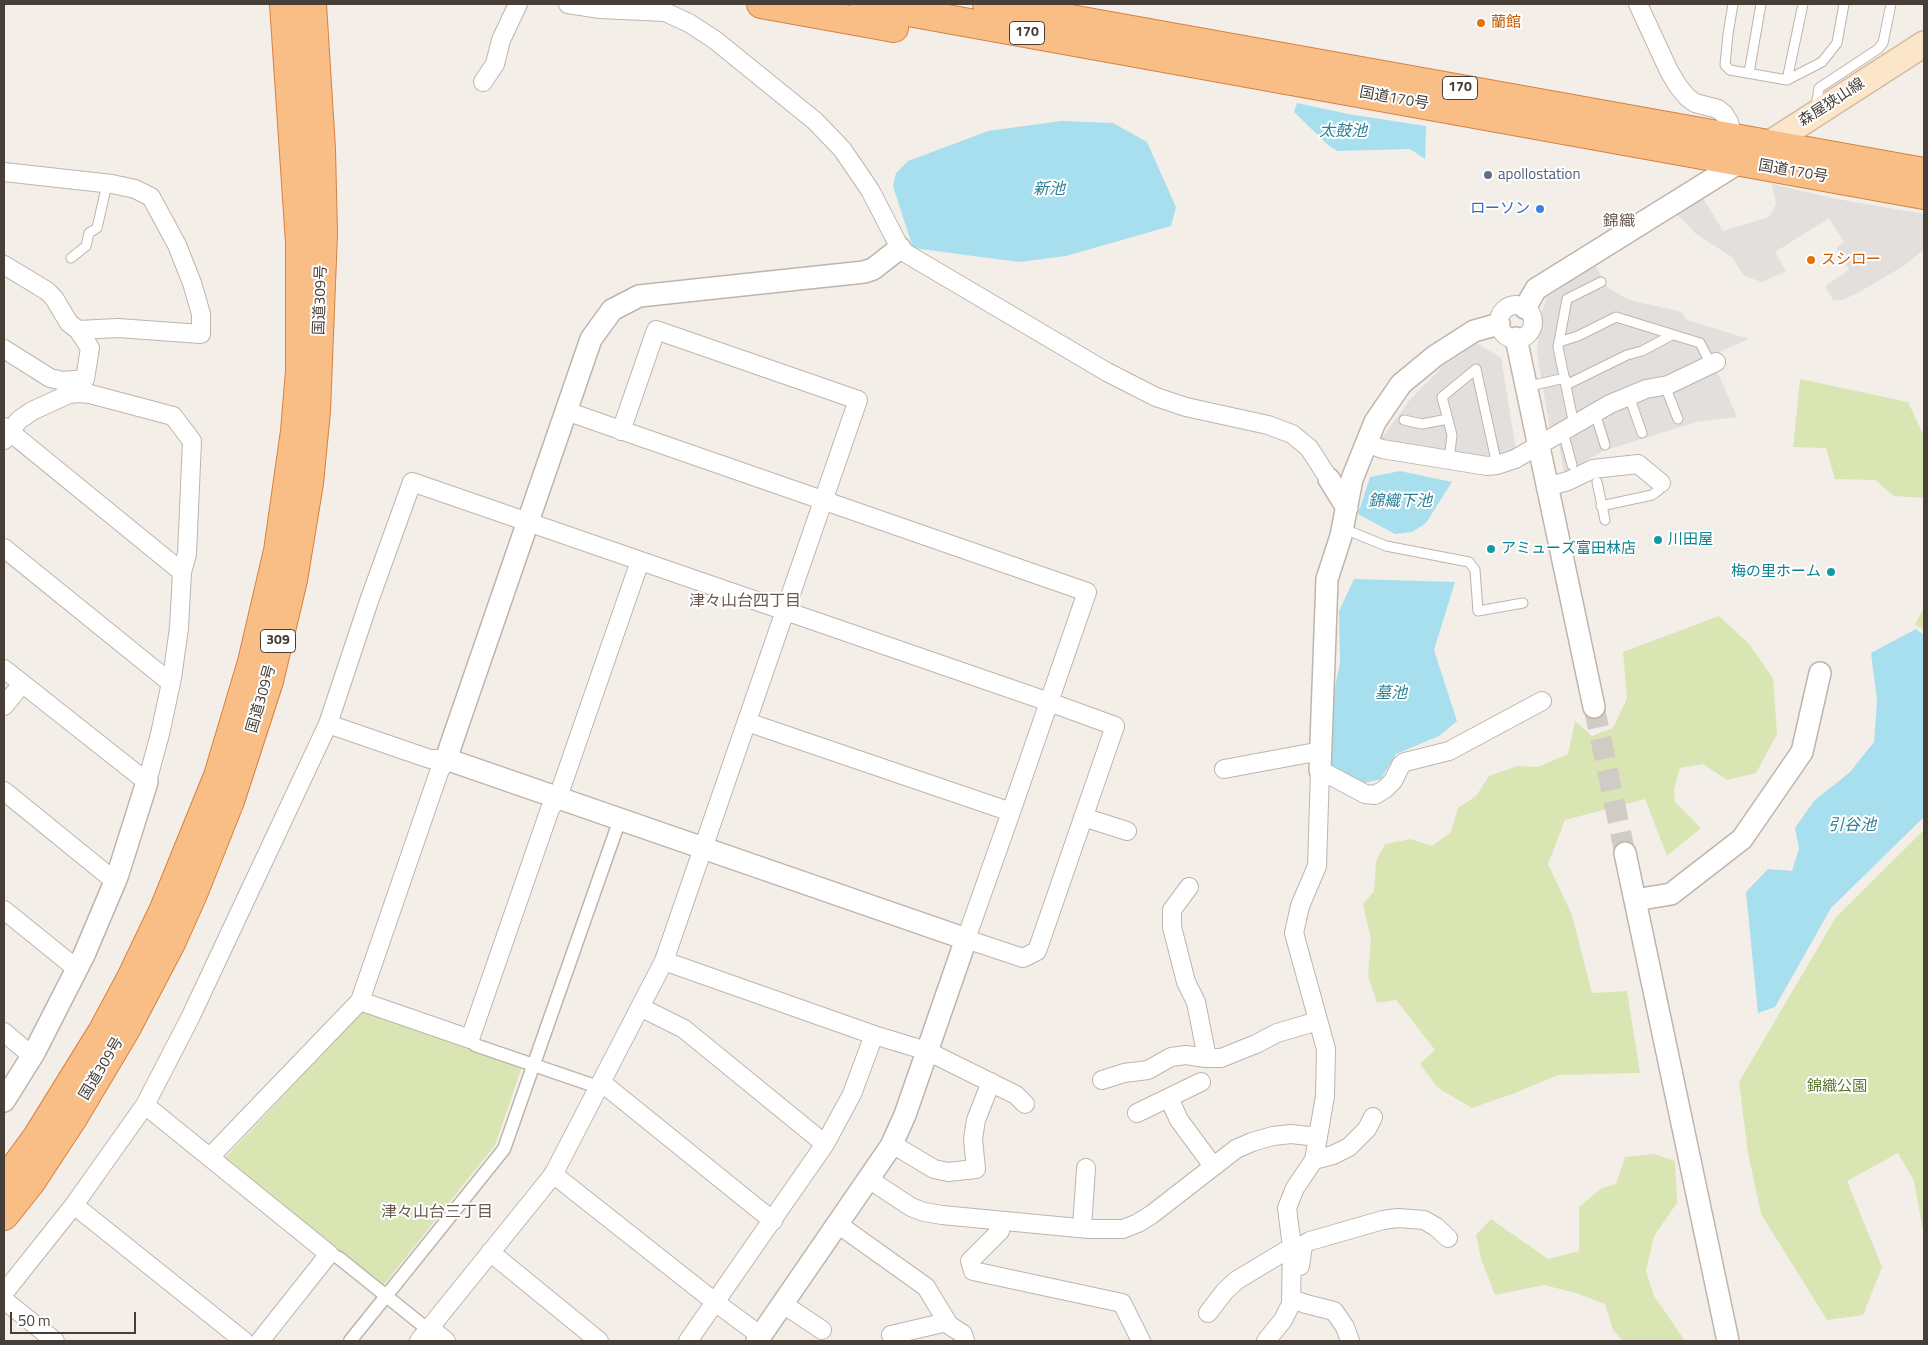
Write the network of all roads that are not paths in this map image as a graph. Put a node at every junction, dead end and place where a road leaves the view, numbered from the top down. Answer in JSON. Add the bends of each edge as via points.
{"nodes":[{"id":1,"x":284,"y":4,"type":"edge"},
{"id":2,"x":312,"y":4,"type":"edge"},
{"id":3,"x":518,"y":4,"type":"edge"},
{"id":4,"x":568,"y":4,"type":"edge"},
{"id":5,"x":761,"y":4,"type":"edge"},
{"id":6,"x":864,"y":4,"type":"edge"},
{"id":7,"x":987,"y":4,"type":"edge"},
{"id":8,"x":1076,"y":4,"type":"edge"},
{"id":9,"x":1638,"y":4,"type":"edge"},
{"id":10,"x":1733,"y":4,"type":"edge"},
{"id":11,"x":1761,"y":4,"type":"edge"},
{"id":12,"x":1802,"y":4,"type":"edge"},
{"id":13,"x":1844,"y":4,"type":"edge"},
{"id":14,"x":1891,"y":4,"type":"edge"},
{"id":15,"x":1149,"y":32,"type":"junction"},
{"id":16,"x":1924,"y":44,"type":"edge"},
{"id":17,"x":1190,"y":63,"type":"junction"},
{"id":18,"x":1749,"y":74,"type":"junction"},
{"id":19,"x":1787,"y":80,"type":"junction"},
{"id":20,"x":483,"y":82,"type":"dead end"},
{"id":21,"x":1814,"y":115,"type":"junction"},
{"id":22,"x":1770,"y":144,"type":"junction"},
{"id":23,"x":1736,"y":150,"type":"junction"},
{"id":24,"x":4,"y":172,"type":"edge"},
{"id":25,"x":1924,"y":172,"type":"edge"},
{"id":26,"x":107,"y":184,"type":"junction"},
{"id":27,"x":1924,"y":195,"type":"edge"},
{"id":28,"x":900,"y":248,"type":"junction"},
{"id":29,"x":71,"y":258,"type":"dead end"},
{"id":30,"x":4,"y":265,"type":"edge"},
{"id":31,"x":1602,"y":282,"type":"dead end"},
{"id":32,"x":1525,"y":308,"type":"junction"},
{"id":33,"x":1499,"y":324,"type":"junction"},
{"id":34,"x":78,"y":330,"type":"junction"},
{"id":35,"x":1672,"y":335,"type":"junction"},
{"id":36,"x":1516,"y":338,"type":"junction"},
{"id":37,"x":1559,"y":342,"type":"junction"},
{"id":38,"x":4,"y":349,"type":"edge"},
{"id":39,"x":1714,"y":363,"type":"joint"},
{"id":40,"x":1565,"y":382,"type":"junction"},
{"id":41,"x":1665,"y":386,"type":"junction"},
{"id":42,"x":74,"y":387,"type":"junction"},
{"id":43,"x":1525,"y":387,"type":"junction"},
{"id":44,"x":1629,"y":396,"type":"junction"},
{"id":45,"x":566,"y":411,"type":"junction"},
{"id":46,"x":1596,"y":412,"type":"junction"},
{"id":47,"x":1448,"y":419,"type":"junction"},
{"id":48,"x":1678,"y":419,"type":"dead end"},
{"id":49,"x":1404,"y":420,"type":"dead end"},
{"id":50,"x":1569,"y":428,"type":"junction"},
{"id":51,"x":621,"y":430,"type":"junction"},
{"id":52,"x":6,"y":433,"type":"edge"},
{"id":53,"x":1642,"y":433,"type":"dead end"},
{"id":54,"x":1367,"y":443,"type":"junction"},
{"id":55,"x":1605,"y":445,"type":"dead end"},
{"id":56,"x":1538,"y":446,"type":"junction"},
{"id":57,"x":1449,"y":460,"type":"junction"},
{"id":58,"x":1572,"y":464,"type":"dead end"},
{"id":59,"x":1497,"y":465,"type":"junction"},
{"id":60,"x":1329,"y":479,"type":"joint"},
{"id":61,"x":1597,"y":482,"type":"dead end"},
{"id":62,"x":1661,"y":483,"type":"joint"},
{"id":63,"x":1546,"y":487,"type":"junction"},
{"id":64,"x":823,"y":501,"type":"junction"},
{"id":65,"x":1602,"y":506,"type":"junction"},
{"id":66,"x":1347,"y":508,"type":"junction"},
{"id":67,"x":1604,"y":520,"type":"dead end"},
{"id":68,"x":528,"y":522,"type":"junction"},
{"id":69,"x":1342,"y":528,"type":"junction"},
{"id":70,"x":4,"y":548,"type":"edge"},
{"id":71,"x":640,"y":561,"type":"junction"},
{"id":72,"x":182,"y":572,"type":"junction"},
{"id":73,"x":1523,"y":603,"type":"dead end"},
{"id":74,"x":785,"y":611,"type":"junction"},
{"id":75,"x":4,"y":669,"type":"edge"},
{"id":76,"x":1820,"y":673,"type":"dead end"},
{"id":77,"x":172,"y":683,"type":"junction"},
{"id":78,"x":22,"y":684,"type":"junction"},
{"id":79,"x":1542,"y":701,"type":"dead end"},
{"id":80,"x":1049,"y":702,"type":"junction"},
{"id":81,"x":4,"y":706,"type":"edge"},
{"id":82,"x":1594,"y":707,"type":"tunnel mouth"},
{"id":83,"x":747,"y":722,"type":"junction"},
{"id":84,"x":328,"y":724,"type":"junction"},
{"id":85,"x":446,"y":759,"type":"junction"},
{"id":86,"x":1321,"y":760,"type":"junction"},
{"id":87,"x":1224,"y":769,"type":"dead end"},
{"id":88,"x":147,"y":782,"type":"junction"},
{"id":89,"x":4,"y":791,"type":"edge"},
{"id":90,"x":558,"y":798,"type":"junction"},
{"id":91,"x":1011,"y":812,"type":"junction"},
{"id":92,"x":1084,"y":817,"type":"junction"},
{"id":93,"x":620,"y":819,"type":"junction"},
{"id":94,"x":1127,"y":831,"type":"dead end"},
{"id":95,"x":703,"y":848,"type":"junction"},
{"id":96,"x":1625,"y":853,"type":"tunnel mouth"},
{"id":97,"x":116,"y":882,"type":"junction"},
{"id":98,"x":1189,"y":887,"type":"dead end"},
{"id":99,"x":1635,"y":900,"type":"junction"},
{"id":100,"x":4,"y":910,"type":"edge"},
{"id":101,"x":966,"y":939,"type":"junction"},
{"id":102,"x":664,"y":961,"type":"junction"},
{"id":103,"x":77,"y":969,"type":"junction"},
{"id":104,"x":360,"y":1001,"type":"junction"},
{"id":105,"x":640,"y":1006,"type":"junction"},
{"id":106,"x":1318,"y":1021,"type":"junction"},
{"id":107,"x":4,"y":1032,"type":"edge"},
{"id":108,"x":874,"y":1035,"type":"junction"},
{"id":109,"x":470,"y":1039,"type":"junction"},
{"id":110,"x":927,"y":1051,"type":"junction"},
{"id":111,"x":32,"y":1056,"type":"junction"},
{"id":112,"x":1207,"y":1058,"type":"junction"},
{"id":113,"x":533,"y":1065,"type":"junction"},
{"id":114,"x":1102,"y":1080,"type":"dead end"},
{"id":115,"x":991,"y":1082,"type":"junction"},
{"id":116,"x":1201,"y":1082,"type":"dead end"},
{"id":117,"x":600,"y":1085,"type":"junction"},
{"id":118,"x":1168,"y":1098,"type":"junction"},
{"id":119,"x":4,"y":1101,"type":"edge"},
{"id":120,"x":1025,"y":1104,"type":"dead end"},
{"id":121,"x":145,"y":1105,"type":"junction"},
{"id":122,"x":1137,"y":1113,"type":"dead end"},
{"id":123,"x":1373,"y":1117,"type":"dead end"},
{"id":124,"x":1318,"y":1137,"type":"junction"},
{"id":125,"x":825,"y":1144,"type":"junction"},
{"id":126,"x":892,"y":1144,"type":"junction"},
{"id":127,"x":210,"y":1157,"type":"junction"},
{"id":128,"x":1314,"y":1160,"type":"junction"},
{"id":129,"x":1213,"y":1166,"type":"junction"},
{"id":130,"x":1086,"y":1168,"type":"dead end"},
{"id":131,"x":553,"y":1174,"type":"junction"},
{"id":132,"x":870,"y":1180,"type":"junction"},
{"id":133,"x":4,"y":1182,"type":"edge"},
{"id":134,"x":74,"y":1205,"type":"junction"},
{"id":135,"x":4,"y":1216,"type":"edge"},
{"id":136,"x":773,"y":1221,"type":"junction"},
{"id":137,"x":1002,"y":1221,"type":"junction"},
{"id":138,"x":839,"y":1224,"type":"junction"},
{"id":139,"x":1082,"y":1228,"type":"junction"},
{"id":140,"x":1448,"y":1238,"type":"dead end"},
{"id":141,"x":1292,"y":1247,"type":"junction"},
{"id":142,"x":490,"y":1252,"type":"junction"},
{"id":143,"x":329,"y":1254,"type":"junction"},
{"id":144,"x":4,"y":1293,"type":"edge"},
{"id":145,"x":386,"y":1296,"type":"junction"},
{"id":146,"x":1292,"y":1298,"type":"junction"},
{"id":147,"x":4,"y":1300,"type":"edge"},
{"id":148,"x":715,"y":1302,"type":"junction"},
{"id":149,"x":783,"y":1304,"type":"junction"},
{"id":150,"x":1208,"y":1313,"type":"dead end"},
{"id":151,"x":947,"y":1322,"type":"junction"},
{"id":152,"x":822,"y":1330,"type":"dead end"},
{"id":153,"x":424,"y":1334,"type":"edge"},
{"id":154,"x":891,"y":1335,"type":"dead end"},
{"id":155,"x":759,"y":1339,"type":"edge"},
{"id":156,"x":55,"y":1341,"type":"edge"},
{"id":157,"x":244,"y":1341,"type":"edge"},
{"id":158,"x":260,"y":1341,"type":"edge"},
{"id":159,"x":350,"y":1341,"type":"edge"},
{"id":160,"x":446,"y":1341,"type":"edge"},
{"id":161,"x":599,"y":1341,"type":"edge"},
{"id":162,"x":688,"y":1341,"type":"edge"},
{"id":163,"x":965,"y":1341,"type":"edge"},
{"id":164,"x":1141,"y":1341,"type":"edge"},
{"id":165,"x":1266,"y":1341,"type":"edge"},
{"id":166,"x":1350,"y":1341,"type":"edge"},
{"id":167,"x":1728,"y":1341,"type":"edge"}],
"edges":[{"from":1,"to":133,"type":"highway","name":"国道309号","number":"309","via":[[300,243],[300,371],[281,533],[252,662],[218,776],[164,909],[98,1039],[37,1137]]},
{"from":2,"to":135,"type":"highway","name":"国道309号","number":"309","via":[[324,233],[316,410],[293,580],[268,681],[230,801],[172,941],[126,1029],[73,1118]]},
{"from":3,"to":20,"type":"street","via":[[501,40],[495,64]]},
{"from":4,"to":28,"type":"street","via":[[665,12],[715,40],[815,121],[842,149],[870,190]]},
{"from":5,"to":17,"type":"highway","via":[[1032,52],[1093,60]]},
{"from":6,"to":17,"type":"highway","name":"国道170号","number":"170"},
{"from":7,"to":15,"type":"highway","name":"国道170号","number":"170"},
{"from":8,"to":15,"type":"highway","via":[[1105,10]]},
{"from":9,"to":23,"type":"street","via":[[1678,86],[1695,103],[1718,109],[1724,114]]},
{"from":10,"to":18,"type":"lane","via":[[1725,65],[1730,70]]},
{"from":11,"to":18,"type":"lane"},
{"from":12,"to":19,"type":"lane"},
{"from":13,"to":19,"type":"lane","via":[[1838,43],[1822,62]]},
{"from":14,"to":21,"type":"lane","via":[[1884,43],[1819,88]]},
{"from":15,"to":23,"type":"highway","name":"国道170号","number":"170"},
{"from":16,"to":21,"type":"main road","name":"森屋狭山線"},
{"from":17,"to":23,"type":"highway","name":"国道170号","number":"170"},
{"from":18,"to":19,"type":"lane"},
{"from":21,"to":22,"type":"main road","name":"森屋狭山線"},
{"from":22,"to":23,"type":"highway","name":"国道170号","number":"170"},
{"from":22,"to":25,"type":"highway","name":"国道170号","number":"170"},
{"from":23,"to":27,"type":"highway","name":"国道170号","number":"170"},
{"from":23,"to":32,"type":"street","via":[[1536,289]]},
{"from":24,"to":26,"type":"street"},
{"from":26,"to":29,"type":"lane","via":[[97,228],[89,233],[86,246]]},
{"from":26,"to":34,"type":"street","via":[[135,189],[150,197],[170,230],[192,282],[201,314],[202,332],[118,328]]},
{"from":28,"to":45,"type":"street","via":[[874,269],[864,272],[657,293],[625,302],[612,310],[591,339]]},
{"from":28,"to":60,"type":"street","via":[[921,264],[1156,397],[1292,434],[1309,448]]},
{"from":30,"to":34,"type":"street","via":[[47,291],[69,323]]},
{"from":31,"to":37,"type":"lane","via":[[1568,299]]},
{"from":32,"to":33,"type":"street","via":[[1510,306],[1502,313]]},
{"from":32,"to":36,"type":"street","via":[[1532,316],[1532,327],[1526,335]]},
{"from":33,"to":36,"type":"street","via":[[1507,336]]},
{"from":33,"to":54,"type":"street","via":[[1474,331],[1435,356],[1401,384],[1375,422]]},
{"from":34,"to":42,"type":"street","via":[[90,348],[85,379]]},
{"from":35,"to":37,"type":"lane","via":[[1616,317]]},
{"from":35,"to":39,"type":"lane","via":[[1700,344]]},
{"from":35,"to":40,"type":"lane","via":[[1642,351]]},
{"from":36,"to":43,"type":"street"},
{"from":37,"to":40,"type":"lane"},
{"from":38,"to":42,"type":"street","via":[[16,364]]},
{"from":39,"to":41,"type":"street"},
{"from":40,"to":43,"type":"lane"},
{"from":40,"to":50,"type":"lane"},
{"from":41,"to":44,"type":"street"},
{"from":41,"to":48,"type":"lane"},
{"from":42,"to":52,"type":"street","via":[[69,394],[32,411]]},
{"from":42,"to":72,"type":"street","via":[[173,416],[192,441],[187,554]]},
{"from":43,"to":56,"type":"street"},
{"from":44,"to":46,"type":"street"},
{"from":44,"to":53,"type":"lane"},
{"from":45,"to":51,"type":"street"},
{"from":45,"to":68,"type":"street"},
{"from":46,"to":50,"type":"street"},
{"from":46,"to":55,"type":"lane"},
{"from":47,"to":49,"type":"lane","via":[[1422,424]]},
{"from":47,"to":57,"type":"lane","via":[[1452,435]]},
{"from":47,"to":59,"type":"lane","via":[[1442,397],[1476,369]]},
{"from":50,"to":56,"type":"street"},
{"from":50,"to":58,"type":"lane"},
{"from":51,"to":64,"type":"street"},
{"from":51,"to":64,"type":"street","via":[[656,330],[858,400]]},
{"from":52,"to":72,"type":"street"},
{"from":54,"to":57,"type":"street","via":[[1382,449]]},
{"from":54,"to":66,"type":"street","via":[[1352,479]]},
{"from":56,"to":59,"type":"street"},
{"from":56,"to":63,"type":"street"},
{"from":57,"to":59,"type":"street"},
{"from":60,"to":66,"type":"street"},
{"from":61,"to":65,"type":"lane"},
{"from":62,"to":63,"type":"street","via":[[1638,464],[1593,469],[1568,482]]},
{"from":62,"to":65,"type":"lane","via":[[1659,490],[1652,495]]},
{"from":63,"to":82,"type":"street"},
{"from":64,"to":74,"type":"street"},
{"from":64,"to":80,"type":"street","via":[[1087,592]]},
{"from":65,"to":67,"type":"lane"},
{"from":66,"to":69,"type":"street"},
{"from":68,"to":71,"type":"street"},
{"from":68,"to":84,"type":"street","via":[[412,482]]},
{"from":68,"to":85,"type":"street"},
{"from":69,"to":73,"type":"lane","via":[[1386,546],[1469,562],[1475,570],[1478,611]]},
{"from":69,"to":86,"type":"street","via":[[1327,579]]},
{"from":70,"to":77,"type":"street"},
{"from":71,"to":74,"type":"street"},
{"from":71,"to":90,"type":"street"},
{"from":72,"to":77,"type":"street"},
{"from":74,"to":80,"type":"street"},
{"from":74,"to":83,"type":"street"},
{"from":75,"to":78,"type":"street"},
{"from":76,"to":99,"type":"street","via":[[1802,752],[1742,839],[1671,894]]},
{"from":77,"to":88,"type":"street"},
{"from":78,"to":81,"type":"street"},
{"from":78,"to":88,"type":"street"},
{"from":79,"to":86,"type":"street","via":[[1449,751],[1406,762],[1393,781],[1375,795],[1364,794]]},
{"from":80,"to":91,"type":"street"},
{"from":80,"to":92,"type":"street","via":[[1115,726]]},
{"from":83,"to":91,"type":"street"},
{"from":83,"to":95,"type":"street"},
{"from":84,"to":85,"type":"street","via":[[430,759]]},
{"from":84,"to":121,"type":"street","via":[[190,1018]]},
{"from":85,"to":90,"type":"street"},
{"from":85,"to":104,"type":"street"},
{"from":86,"to":87,"type":"street"},
{"from":86,"to":106,"type":"street","via":[[1317,866],[1300,906],[1294,933]]},
{"from":88,"to":97,"type":"street"},
{"from":89,"to":97,"type":"street"},
{"from":90,"to":93,"type":"street"},
{"from":90,"to":109,"type":"street","via":[[550,809]]},
{"from":91,"to":101,"type":"street"},
{"from":92,"to":94,"type":"street"},
{"from":92,"to":101,"type":"street","via":[[1037,951],[1023,958]]},
{"from":93,"to":95,"type":"street"},
{"from":93,"to":113,"type":"street"},
{"from":95,"to":101,"type":"street"},
{"from":95,"to":102,"type":"street"},
{"from":96,"to":99,"type":"street"},
{"from":97,"to":103,"type":"street"},
{"from":98,"to":112,"type":"street","via":[[1172,910],[1172,927],[1186,982],[1196,1002]]},
{"from":99,"to":167,"type":"street"},
{"from":100,"to":103,"type":"street"},
{"from":101,"to":110,"type":"street"},
{"from":102,"to":105,"type":"street"},
{"from":102,"to":108,"type":"street"},
{"from":103,"to":111,"type":"street"},
{"from":104,"to":109,"type":"street"},
{"from":104,"to":127,"type":"street"},
{"from":105,"to":117,"type":"street"},
{"from":105,"to":125,"type":"street","via":[[684,1029]]},
{"from":106,"to":112,"type":"street","via":[[1277,1033],[1222,1058]]},
{"from":106,"to":124,"type":"street","via":[[1326,1049],[1325,1096]]},
{"from":107,"to":111,"type":"street"},
{"from":108,"to":110,"type":"street"},
{"from":108,"to":125,"type":"street","via":[[852,1094]]},
{"from":109,"to":113,"type":"street","via":[[475,1045]]},
{"from":110,"to":115,"type":"street"},
{"from":110,"to":126,"type":"street"},
{"from":111,"to":119,"type":"street"},
{"from":112,"to":114,"type":"street","via":[[1171,1057],[1148,1070]]},
{"from":113,"to":117,"type":"street"},
{"from":113,"to":145,"type":"street","via":[[504,1149]]},
{"from":115,"to":120,"type":"street","via":[[1016,1095]]},
{"from":115,"to":126,"type":"street","via":[[976,1120],[973,1139],[976,1169],[948,1172],[934,1169]]},
{"from":116,"to":118,"type":"street"},
{"from":117,"to":131,"type":"street"},
{"from":117,"to":136,"type":"street"},
{"from":118,"to":122,"type":"street"},
{"from":118,"to":129,"type":"street","via":[[1179,1120]]},
{"from":121,"to":127,"type":"street"},
{"from":121,"to":134,"type":"street"},
{"from":123,"to":128,"type":"street","via":[[1367,1129],[1349,1147]]},
{"from":124,"to":128,"type":"street"},
{"from":124,"to":129,"type":"street","via":[[1273,1136],[1236,1149]]},
{"from":125,"to":136,"type":"street"},
{"from":126,"to":132,"type":"street"},
{"from":127,"to":143,"type":"street"},
{"from":128,"to":141,"type":"street","via":[[1295,1188],[1287,1208]]},
{"from":129,"to":139,"type":"street","via":[[1138,1223],[1123,1229]]},
{"from":130,"to":139,"type":"street"},
{"from":131,"to":142,"type":"street"},
{"from":131,"to":148,"type":"street"},
{"from":132,"to":137,"type":"street","via":[[924,1212]]},
{"from":132,"to":138,"type":"street"},
{"from":134,"to":144,"type":"street"},
{"from":134,"to":157,"type":"street"},
{"from":136,"to":148,"type":"street"},
{"from":137,"to":139,"type":"street"},
{"from":137,"to":164,"type":"street","via":[[1000,1231],[970,1261],[973,1271],[1122,1303]]},
{"from":138,"to":149,"type":"street"},
{"from":138,"to":151,"type":"street","via":[[926,1287]]},
{"from":140,"to":146,"type":"street","via":[[1424,1220],[1398,1218],[1310,1241],[1303,1245],[1297,1290]]},
{"from":141,"to":146,"type":"street"},
{"from":141,"to":150,"type":"street","via":[[1237,1280]]},
{"from":142,"to":153,"type":"street"},
{"from":142,"to":161,"type":"street"},
{"from":143,"to":145,"type":"street","via":[[339,1258]]},
{"from":143,"to":158,"type":"street"},
{"from":145,"to":153,"type":"street","via":[[421,1324]]},
{"from":145,"to":159,"type":"street"},
{"from":146,"to":165,"type":"street","via":[[1282,1320]]},
{"from":146,"to":166,"type":"street","via":[[1334,1311]]},
{"from":147,"to":156,"type":"street"},
{"from":148,"to":155,"type":"street"},
{"from":148,"to":162,"type":"street"},
{"from":149,"to":152,"type":"street"},
{"from":149,"to":155,"type":"street"},
{"from":151,"to":154,"type":"street"},
{"from":151,"to":163,"type":"street","via":[[963,1334]]},
{"from":153,"to":160,"type":"street"}]}
